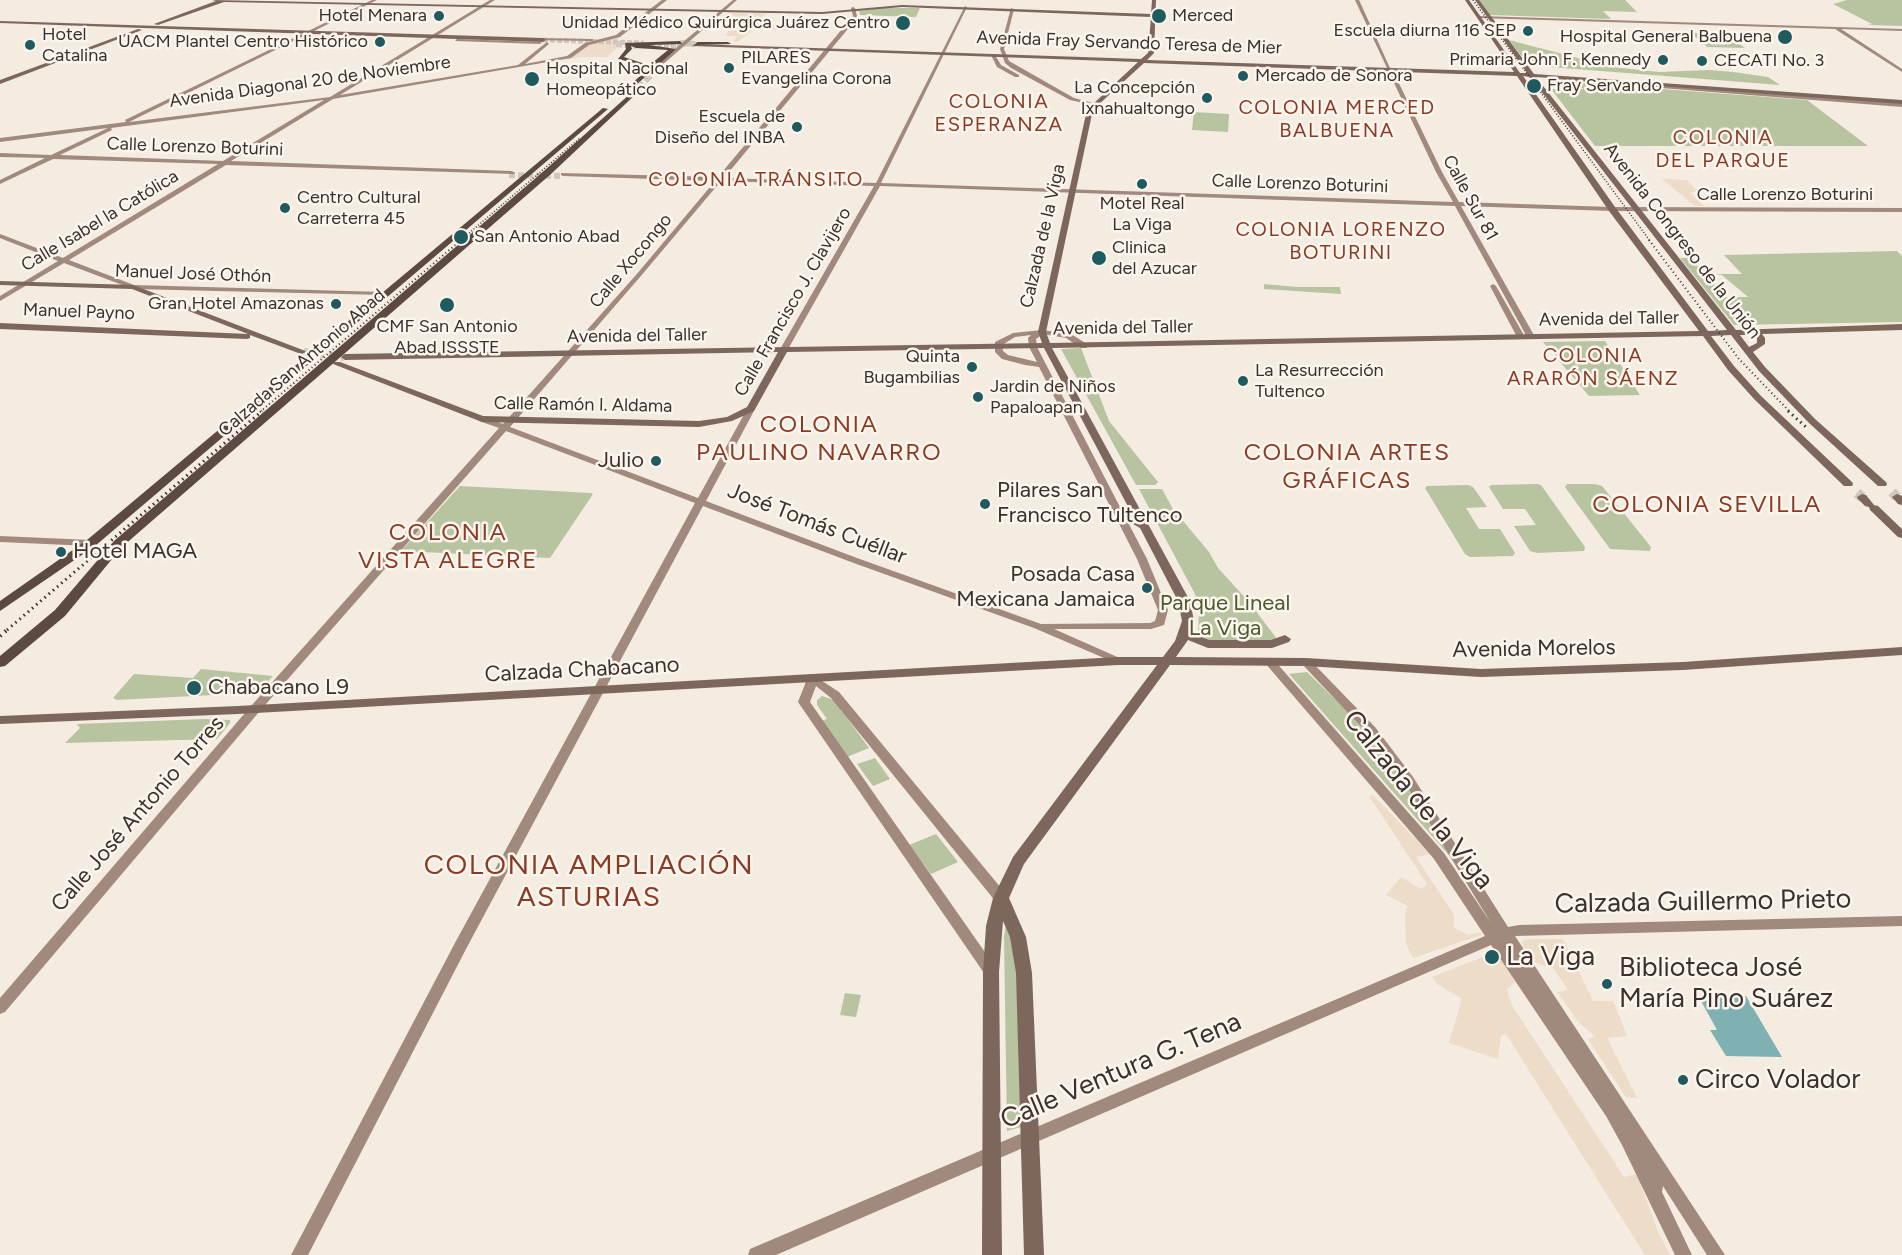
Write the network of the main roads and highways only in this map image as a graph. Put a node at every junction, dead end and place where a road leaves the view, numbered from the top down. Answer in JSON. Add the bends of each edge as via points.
{"nodes":[{"id":1,"x":214,"y":0,"type":"edge"},
{"id":2,"x":225,"y":0,"type":"edge"},
{"id":3,"x":320,"y":0,"type":"edge"},
{"id":4,"x":1154,"y":0,"type":"edge"},
{"id":5,"x":1467,"y":0,"type":"edge"},
{"id":6,"x":1477,"y":0,"type":"edge"},
{"id":7,"x":373,"y":1,"type":"edge"},
{"id":8,"x":942,"y":6,"type":"junction"},
{"id":9,"x":952,"y":8,"type":"junction"},
{"id":10,"x":964,"y":8,"type":"junction"},
{"id":11,"x":853,"y":9,"type":"junction"},
{"id":12,"x":1153,"y":15,"type":"junction"},
{"id":13,"x":0,"y":23,"type":"edge"},
{"id":14,"x":148,"y":27,"type":"junction"},
{"id":15,"x":1487,"y":28,"type":"junction"},
{"id":16,"x":141,"y":30,"type":"junction"},
{"id":17,"x":1498,"y":31,"type":"junction"},
{"id":18,"x":304,"y":34,"type":"junction"},
{"id":19,"x":429,"y":38,"type":"junction"},
{"id":20,"x":680,"y":43,"type":"tunnel mouth"},
{"id":21,"x":694,"y":44,"type":"joint"},
{"id":22,"x":728,"y":44,"type":"joint"},
{"id":23,"x":627,"y":45,"type":"junction"},
{"id":24,"x":636,"y":46,"type":"tunnel mouth"},
{"id":25,"x":829,"y":48,"type":"junction"},
{"id":26,"x":941,"y":52,"type":"junction"},
{"id":27,"x":1004,"y":55,"type":"junction"},
{"id":28,"x":1146,"y":60,"type":"junction"},
{"id":29,"x":658,"y":63,"type":"junction"},
{"id":30,"x":1523,"y":64,"type":"junction"},
{"id":31,"x":640,"y":69,"type":"dead end"},
{"id":32,"x":1516,"y":72,"type":"junction"},
{"id":33,"x":1532,"y":73,"type":"junction"},
{"id":34,"x":1630,"y":78,"type":"road end"},
{"id":35,"x":0,"y":82,"type":"edge"},
{"id":36,"x":1674,"y":82,"type":"junction"},
{"id":37,"x":1684,"y":82,"type":"road end"},
{"id":38,"x":1773,"y":90,"type":"junction"},
{"id":39,"x":633,"y":94,"type":"tunnel mouth"},
{"id":40,"x":1865,"y":102,"type":"road end"},
{"id":41,"x":1902,"y":102,"type":"edge"},
{"id":42,"x":606,"y":108,"type":"junction"},
{"id":43,"x":603,"y":123,"type":"junction"},
{"id":44,"x":0,"y":283,"type":"edge"},
{"id":45,"x":0,"y":326,"type":"edge"},
{"id":46,"x":1902,"y":327,"type":"edge"},
{"id":47,"x":1755,"y":331,"type":"junction"},
{"id":48,"x":1731,"y":332,"type":"junction"},
{"id":49,"x":1705,"y":334,"type":"junction"},
{"id":50,"x":1047,"y":346,"type":"junction"},
{"id":51,"x":827,"y":350,"type":"junction"},
{"id":52,"x":783,"y":351,"type":"junction"},
{"id":53,"x":1747,"y":352,"type":"junction"},
{"id":54,"x":301,"y":354,"type":"joint"},
{"id":55,"x":345,"y":357,"type":"tunnel mouth"},
{"id":56,"x":337,"y":364,"type":"tunnel mouth"},
{"id":57,"x":773,"y":370,"type":"junction"},
{"id":58,"x":751,"y":409,"type":"joint"},
{"id":59,"x":1892,"y":492,"type":"tunnel mouth"},
{"id":60,"x":1116,"y":511,"type":"road end"},
{"id":61,"x":1145,"y":526,"type":"junction"},
{"id":62,"x":1902,"y":536,"type":"edge"},
{"id":63,"x":0,"y":607,"type":"edge"},
{"id":64,"x":1186,"y":630,"type":"junction"},
{"id":65,"x":1284,"y":639,"type":"dead end"},
{"id":66,"x":1902,"y":651,"type":"edge"},
{"id":67,"x":1166,"y":660,"type":"junction"},
{"id":68,"x":0,"y":663,"type":"edge"},
{"id":69,"x":0,"y":720,"type":"edge"},
{"id":70,"x":1001,"y":898,"type":"junction"},
{"id":71,"x":992,"y":1255,"type":"edge"},
{"id":72,"x":1034,"y":1255,"type":"edge"}],
"edges":[{"from":1,"to":2,"type":"main road"},
{"from":2,"to":7,"type":"main road"},
{"from":2,"to":14,"type":"main road"},
{"from":3,"to":7,"type":"main road"},
{"from":4,"to":12,"type":"main road"},
{"from":5,"to":15,"type":"main road","name":"Avenida Congreso de la Unión"},
{"from":6,"to":17,"type":"main road","name":"Avenida Congreso de la Unión"},
{"from":7,"to":11,"type":"main road","via":[[822,13]]},
{"from":8,"to":9,"type":"main road"},
{"from":8,"to":10,"type":"main road"},
{"from":8,"to":11,"type":"main road"},
{"from":9,"to":10,"type":"main road"},
{"from":9,"to":11,"type":"main road"},
{"from":10,"to":12,"type":"main road"},
{"from":12,"to":28,"type":"main road","via":[[1151,53]]},
{"from":13,"to":14,"type":"main road"},
{"from":13,"to":16,"type":"main road"},
{"from":14,"to":16,"type":"main road"},
{"from":14,"to":18,"type":"main road"},
{"from":15,"to":17,"type":"main road"},
{"from":15,"to":32,"type":"main road","name":"Avenida Congreso de la Unión"},
{"from":16,"to":18,"type":"main road"},
{"from":16,"to":35,"type":"main road"},
{"from":17,"to":30,"type":"main road","name":"Avenida Congreso de la Unión"},
{"from":18,"to":19,"type":"main road"},
{"from":19,"to":19,"type":"main road","via":[[467,38],[544,42],[457,40]]},
{"from":20,"to":23,"type":"highway"},
{"from":21,"to":22,"type":"highway"},
{"from":21,"to":25,"type":"main road","name":"Avenida Fray Servando Teresa de Mier"},
{"from":22,"to":25,"type":"main road","name":"Avenida Fray Servando Teresa de Mier"},
{"from":23,"to":29,"type":"highway","via":[[629,49],[620,57],[622,60],[645,66]]},
{"from":23,"to":31,"type":"highway","via":[[615,58]]},
{"from":24,"to":29,"type":"highway","via":[[673,49]]},
{"from":25,"to":26,"type":"main road","name":"Avenida Fray Servando Teresa de Mier"},
{"from":26,"to":27,"type":"main road","name":"Avenida Fray Servando Teresa de Mier"},
{"from":26,"to":27,"type":"main road","name":"Avenida Fray Servando Teresa de Mier"},
{"from":27,"to":28,"type":"main road","name":"Avenida Fray Servando Teresa de Mier"},
{"from":28,"to":32,"type":"main road","name":"Avenida Fray Servando Teresa de Mier"},
{"from":28,"to":50,"type":"main road","name":"Calzada de la Viga","via":[[1089,114],[1041,332]]},
{"from":29,"to":42,"type":"highway","name":"Calzada San Antonio Abad"},
{"from":30,"to":33,"type":"main road","name":"Avenida Congreso de la Unión"},
{"from":30,"to":34,"type":"main road"},
{"from":32,"to":33,"type":"main road","name":"Avenida Fray Servando Teresa de Mier"},
{"from":32,"to":49,"type":"main road","name":"Avenida Congreso de la Unión"},
{"from":33,"to":36,"type":"main road","name":"Avenida Fray Servando Teresa de Mier"},
{"from":33,"to":36,"type":"main road","name":"Avenida Fray Servando Teresa de Mier"},
{"from":33,"to":48,"type":"main road","name":"Avenida Congreso de la Unión"},
{"from":36,"to":38,"type":"main road","name":"Avenida Fray Servando Teresa de Mier"},
{"from":36,"to":41,"type":"main road","name":"Avenida Fray Servando Teresa de Mier"},
{"from":37,"to":38,"type":"main road"},
{"from":38,"to":41,"type":"main road","name":"Avenida Fray Servando Teresa de Mier"},
{"from":39,"to":43,"type":"highway","name":"Calzada San Antonio Abad"},
{"from":40,"to":41,"type":"main road"},
{"from":42,"to":43,"type":"highway"},
{"from":42,"to":63,"type":"highway","name":"Calzada San Antonio Abad","via":[[91,543]]},
{"from":43,"to":68,"type":"highway","name":"Calzada San Antonio Abad","via":[[118,544],[60,613]]},
{"from":44,"to":54,"type":"main road","name":"Manuel José Othón","via":[[133,287]]},
{"from":45,"to":54,"type":"main road","name":"Manuel Payno","via":[[245,335]]},
{"from":46,"to":47,"type":"main road","name":"Avenida del Taller"},
{"from":47,"to":48,"type":"main road","name":"Avenida del Taller"},
{"from":47,"to":53,"type":"main road","via":[[1762,341]]},
{"from":48,"to":49,"type":"main road","name":"Avenida del Taller"},
{"from":48,"to":53,"type":"main road","name":"Avenida Congreso de la Unión"},
{"from":49,"to":50,"type":"main road","name":"Avenida del Taller"},
{"from":49,"to":62,"type":"main road","name":"Avenida Congreso de la Unión","via":[[1755,395]]},
{"from":50,"to":51,"type":"main road","name":"Avenida del Taller"},
{"from":50,"to":61,"type":"main road","name":"Calzada de la Viga"},
{"from":51,"to":52,"type":"main road","name":"Avenida del Taller"},
{"from":51,"to":57,"type":"main road","via":[[795,357]]},
{"from":52,"to":55,"type":"main road","name":"Avenida del Taller"},
{"from":52,"to":57,"type":"main road","name":"Calle Francisco J. Clavijero"},
{"from":53,"to":59,"type":"main road","name":"Avenida Congreso de la Unión","via":[[1785,395]]},
{"from":56,"to":58,"type":"main road","name":"Calle Ramón I. Aldama","via":[[482,419],[699,424],[729,419]]},
{"from":57,"to":58,"type":"main road","name":"Calle Francisco J. Clavijero"},
{"from":60,"to":61,"type":"main road"},
{"from":61,"to":64,"type":"main road","name":"Calzada de la Viga","via":[[1184,601]]},
{"from":64,"to":65,"type":"main road","via":[[1208,644],[1272,644]]},
{"from":64,"to":67,"type":"main road"},
{"from":66,"to":67,"type":"main road","name":"Avenida Morelos","via":[[1522,672]]},
{"from":67,"to":69,"type":"main road","name":"Calzada Chabacano"},
{"from":67,"to":70,"type":"main road","via":[[1018,861]]},
{"from":70,"to":71,"type":"main road","via":[[994,926],[991,972]]},
{"from":70,"to":72,"type":"main road","via":[[1018,937],[1024,973]]}]}
